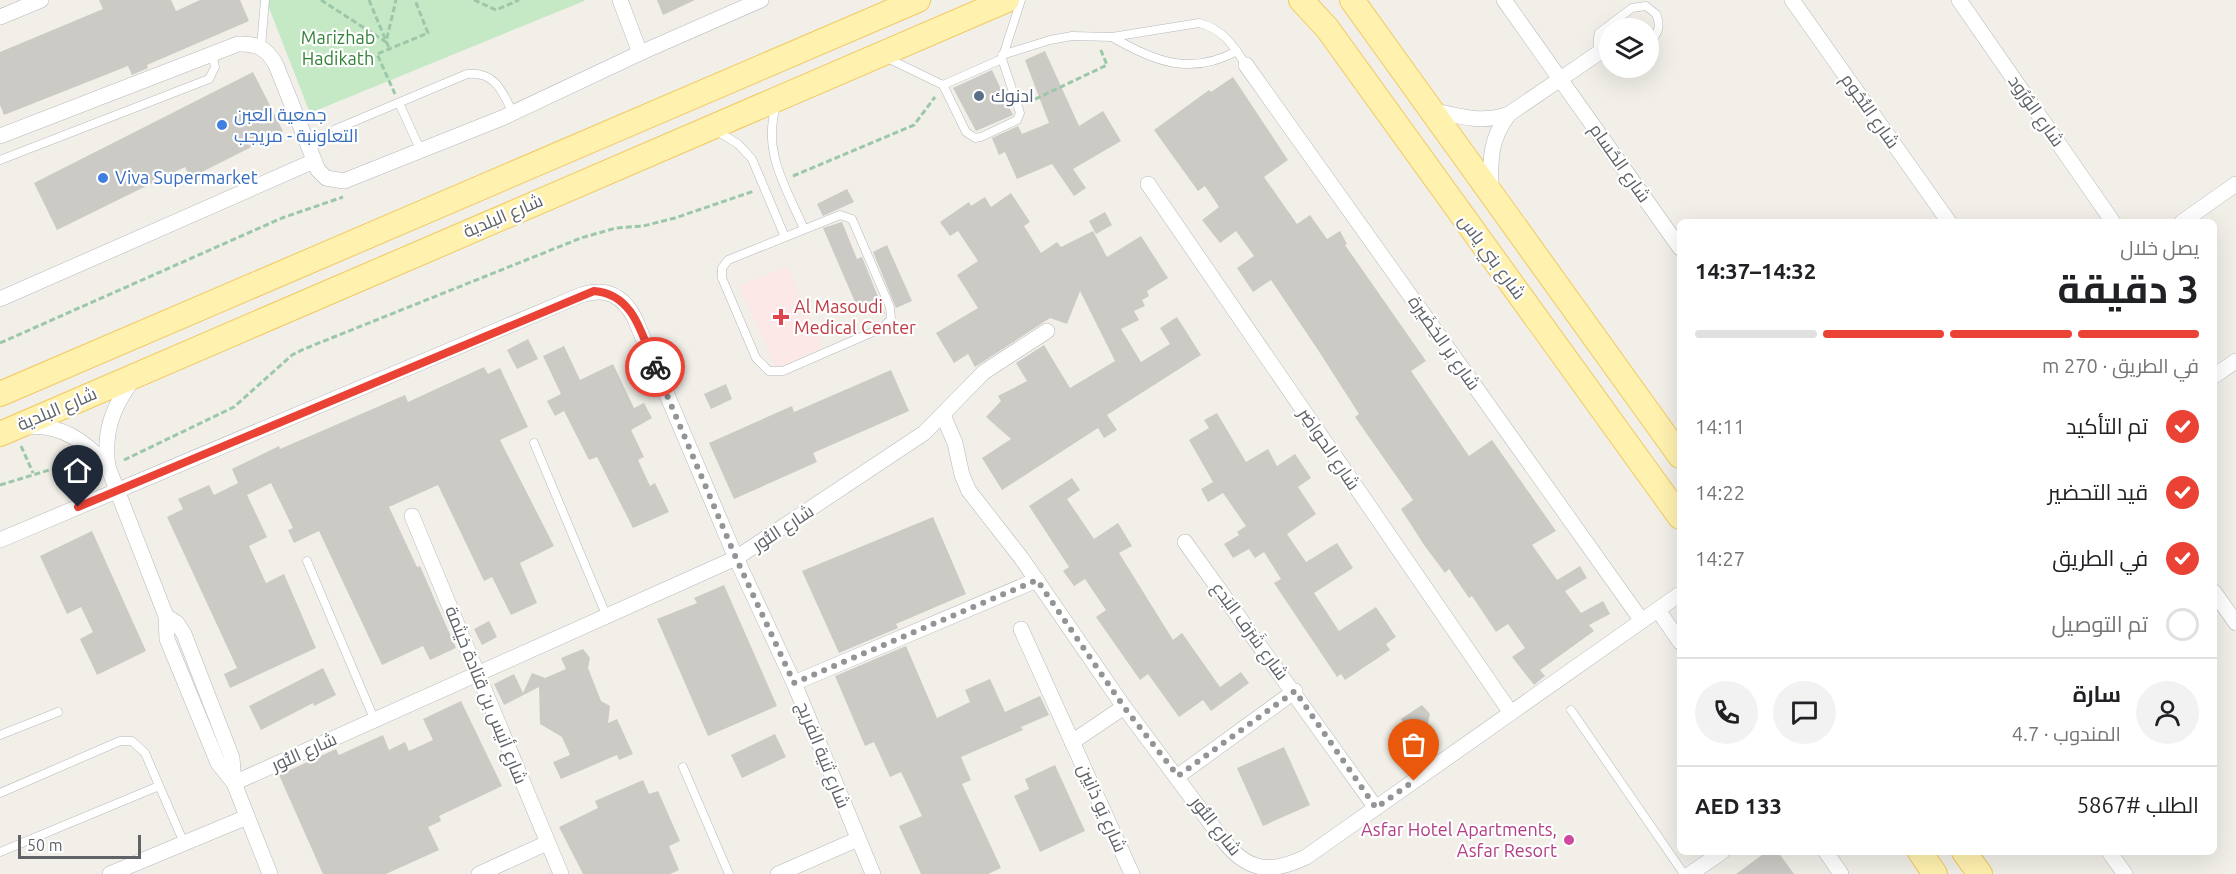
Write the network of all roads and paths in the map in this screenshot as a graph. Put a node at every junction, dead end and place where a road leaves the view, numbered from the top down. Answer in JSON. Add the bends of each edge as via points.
{"nodes":[{"id":1,"x":41,"y":0,"type":"edge"},
{"id":2,"x":265,"y":0,"type":"edge"},
{"id":3,"x":321,"y":0,"type":"edge"},
{"id":4,"x":369,"y":0,"type":"edge"},
{"id":5,"x":396,"y":0,"type":"edge"},
{"id":6,"x":416,"y":0,"type":"edge"},
{"id":7,"x":474,"y":0,"type":"edge"},
{"id":8,"x":519,"y":0,"type":"edge"},
{"id":9,"x":620,"y":0,"type":"edge"},
{"id":10,"x":761,"y":0,"type":"edge"},
{"id":11,"x":1007,"y":0,"type":"edge"},
{"id":12,"x":1021,"y":0,"type":"edge"},
{"id":13,"x":1301,"y":0,"type":"edge"},
{"id":14,"x":1352,"y":0,"type":"edge"},
{"id":15,"x":1504,"y":0,"type":"edge"},
{"id":16,"x":1792,"y":0,"type":"edge"},
{"id":17,"x":1959,"y":0,"type":"edge"},
{"id":18,"x":513,"y":1,"type":"edge"},
{"id":19,"x":913,"y":2,"type":"edge"},
{"id":20,"x":0,"y":17,"type":"edge"},
{"id":21,"x":1620,"y":18,"type":"edge"},
{"id":22,"x":1658,"y":18,"type":"edge"},
{"id":23,"x":1094,"y":36,"type":"junction"},
{"id":24,"x":1112,"y":37,"type":"junction"},
{"id":25,"x":386,"y":42,"type":"junction"},
{"id":26,"x":261,"y":47,"type":"junction"},
{"id":27,"x":389,"y":49,"type":"junction"},
{"id":28,"x":1237,"y":51,"type":"junction"},
{"id":29,"x":640,"y":53,"type":"junction"},
{"id":30,"x":212,"y":54,"type":"junction"},
{"id":31,"x":880,"y":54,"type":"junction"},
{"id":32,"x":1002,"y":57,"type":"junction"},
{"id":33,"x":1599,"y":58,"type":"edge"},
{"id":34,"x":1246,"y":64,"type":"joint"},
{"id":35,"x":1560,"y":79,"type":"junction"},
{"id":36,"x":943,"y":85,"type":"junction"},
{"id":37,"x":779,"y":97,"type":"junction"},
{"id":38,"x":399,"y":103,"type":"junction"},
{"id":39,"x":1020,"y":106,"type":"junction"},
{"id":40,"x":1431,"y":110,"type":"junction"},
{"id":41,"x":513,"y":113,"type":"junction"},
{"id":42,"x":1509,"y":114,"type":"junction"},
{"id":43,"x":711,"y":127,"type":"junction"},
{"id":44,"x":336,"y":129,"type":"dead end"},
{"id":45,"x":0,"y":136,"type":"edge"},
{"id":46,"x":420,"y":149,"type":"junction"},
{"id":47,"x":0,"y":160,"type":"edge"},
{"id":48,"x":314,"y":161,"type":"junction"},
{"id":49,"x":783,"y":180,"type":"junction"},
{"id":50,"x":1148,"y":184,"type":"dead end"},
{"id":51,"x":2236,"y":184,"type":"edge"},
{"id":52,"x":765,"y":188,"type":"junction"},
{"id":53,"x":1492,"y":194,"type":"junction"},
{"id":54,"x":345,"y":197,"type":"dead end"},
{"id":55,"x":1946,"y":219,"type":"edge"},
{"id":56,"x":2112,"y":219,"type":"edge"},
{"id":57,"x":2186,"y":219,"type":"edge"},
{"id":58,"x":804,"y":229,"type":"junction"},
{"id":59,"x":785,"y":237,"type":"junction"},
{"id":60,"x":1677,"y":244,"type":"edge"},
{"id":61,"x":0,"y":299,"type":"edge"},
{"id":62,"x":1047,"y":331,"type":"dead end"},
{"id":63,"x":0,"y":343,"type":"edge"},
{"id":64,"x":2236,"y":361,"type":"edge"},
{"id":65,"x":2217,"y":374,"type":"edge"},
{"id":66,"x":137,"y":375,"type":"junction"},
{"id":67,"x":0,"y":394,"type":"edge"},
{"id":68,"x":943,"y":415,"type":"junction"},
{"id":69,"x":6,"y":431,"type":"edge"},
{"id":70,"x":534,"y":443,"type":"dead end"},
{"id":71,"x":1677,"y":452,"type":"edge"},
{"id":72,"x":108,"y":467,"type":"junction"},
{"id":73,"x":34,"y":473,"type":"junction"},
{"id":74,"x":0,"y":485,"type":"edge"},
{"id":75,"x":116,"y":490,"type":"junction"},
{"id":76,"x":1677,"y":513,"type":"edge"},
{"id":77,"x":412,"y":516,"type":"dead end"},
{"id":78,"x":0,"y":540,"type":"edge"},
{"id":79,"x":1185,"y":542,"type":"dead end"},
{"id":80,"x":736,"y":558,"type":"junction"},
{"id":81,"x":307,"y":561,"type":"dead end"},
{"id":82,"x":1037,"y":580,"type":"junction"},
{"id":83,"x":1677,"y":596,"type":"edge"},
{"id":84,"x":2217,"y":596,"type":"edge"},
{"id":85,"x":1658,"y":610,"type":"junction"},
{"id":86,"x":607,"y":617,"type":"junction"},
{"id":87,"x":1642,"y":621,"type":"junction"},
{"id":88,"x":2236,"y":623,"type":"edge"},
{"id":89,"x":1022,"y":629,"type":"dead end"},
{"id":90,"x":1677,"y":638,"type":"edge"},
{"id":91,"x":478,"y":675,"type":"junction"},
{"id":92,"x":794,"y":683,"type":"junction"},
{"id":93,"x":1295,"y":691,"type":"junction"},
{"id":94,"x":1124,"y":707,"type":"junction"},
{"id":95,"x":1571,"y":710,"type":"dead end"},
{"id":96,"x":58,"y":712,"type":"dead end"},
{"id":97,"x":1511,"y":713,"type":"junction"},
{"id":98,"x":375,"y":721,"type":"junction"},
{"id":99,"x":0,"y":735,"type":"edge"},
{"id":100,"x":1072,"y":742,"type":"junction"},
{"id":101,"x":683,"y":767,"type":"dead end"},
{"id":102,"x":1178,"y":776,"type":"junction"},
{"id":103,"x":234,"y":783,"type":"junction"},
{"id":104,"x":159,"y":786,"type":"junction"},
{"id":105,"x":0,"y":793,"type":"edge"},
{"id":106,"x":1376,"y":808,"type":"junction"},
{"id":107,"x":247,"y":817,"type":"junction"},
{"id":108,"x":858,"y":839,"type":"junction"},
{"id":109,"x":184,"y":843,"type":"junction"},
{"id":110,"x":547,"y":843,"type":"junction"},
{"id":111,"x":0,"y":852,"type":"edge"},
{"id":112,"x":1718,"y":855,"type":"edge"},
{"id":113,"x":1828,"y":855,"type":"edge"},
{"id":114,"x":1922,"y":855,"type":"edge"},
{"id":115,"x":1966,"y":855,"type":"edge"},
{"id":116,"x":2111,"y":855,"type":"edge"},
{"id":117,"x":110,"y":874,"type":"edge"},
{"id":118,"x":270,"y":874,"type":"edge"},
{"id":119,"x":479,"y":874,"type":"edge"},
{"id":120,"x":561,"y":874,"type":"edge"},
{"id":121,"x":729,"y":874,"type":"edge"},
{"id":122,"x":777,"y":874,"type":"edge"},
{"id":123,"x":873,"y":874,"type":"edge"},
{"id":124,"x":1132,"y":874,"type":"edge"},
{"id":125,"x":1684,"y":874,"type":"edge"},
{"id":126,"x":1690,"y":874,"type":"edge"},
{"id":127,"x":1841,"y":874,"type":"edge"},
{"id":128,"x":1935,"y":874,"type":"edge"},
{"id":129,"x":1980,"y":874,"type":"edge"},
{"id":130,"x":2125,"y":874,"type":"edge"}],
"edges":[{"from":1,"to":20,"type":"street"},
{"from":2,"to":26,"type":"lane"},
{"from":3,"to":25,"type":"path"},
{"from":4,"to":25,"type":"path"},
{"from":5,"to":25,"type":"path"},
{"from":6,"to":27,"type":"path","via":[[428,33]]},
{"from":7,"to":18,"type":"path","via":[[496,10]]},
{"from":8,"to":18,"type":"path"},
{"from":9,"to":29,"type":"street"},
{"from":10,"to":29,"type":"street"},
{"from":11,"to":31,"type":"main road","name":"شارع البلدية"},
{"from":12,"to":32,"type":"lane"},
{"from":13,"to":76,"type":"main road","name":"شارع بني ياس","via":[[1327,28]]},
{"from":14,"to":40,"type":"main road","name":"شارع بني ياس"},
{"from":15,"to":35,"type":"street","name":"شارع الحُسام"},
{"from":16,"to":55,"type":"street","name":"شارع النُّجُوم"},
{"from":17,"to":56,"type":"street","name":"شارع الوُرُود"},
{"from":19,"to":67,"type":"main road","name":"شارع البلدية"},
{"from":21,"to":22,"type":"lane","via":[[1639,6],[1652,9]]},
{"from":23,"to":24,"type":"lane"},
{"from":23,"to":32,"type":"lane","via":[[1050,40]]},
{"from":23,"to":39,"type":"path","via":[[1107,65]]},
{"from":24,"to":28,"type":"lane","via":[[1148,56],[1189,64],[1211,62]]},
{"from":24,"to":28,"type":"lane","via":[[1199,23],[1219,31]]},
{"from":25,"to":27,"type":"path"},
{"from":26,"to":30,"type":"street","via":[[238,44]]},
{"from":26,"to":48,"type":"street","via":[[276,65]]},
{"from":27,"to":38,"type":"path","via":[[377,54]]},
{"from":28,"to":34,"type":"lane"},
{"from":29,"to":41,"type":"street"},
{"from":30,"to":45,"type":"street"},
{"from":30,"to":47,"type":"lane","via":[[215,67],[209,79]]},
{"from":31,"to":36,"type":"lane"},
{"from":31,"to":37,"type":"main road","name":"شارع البلدية"},
{"from":32,"to":36,"type":"lane"},
{"from":32,"to":39,"type":"lane"},
{"from":33,"to":35,"type":"street"},
{"from":34,"to":87,"type":"street","name":"شارع بَر الخِضَيرة"},
{"from":35,"to":42,"type":"street"},
{"from":35,"to":60,"type":"street","name":"شارع الحُسام"},
{"from":36,"to":39,"type":"lane","via":[[966,132],[975,138],[1017,120]]},
{"from":36,"to":49,"type":"path","via":[[914,125]]},
{"from":37,"to":43,"type":"main road","name":"شارع البلدية"},
{"from":37,"to":49,"type":"lane","via":[[770,141]]},
{"from":38,"to":41,"type":"lane","via":[[479,73],[498,84]]},
{"from":38,"to":44,"type":"lane"},
{"from":38,"to":46,"type":"lane"},
{"from":40,"to":42,"type":"street","via":[[1480,120]]},
{"from":40,"to":53,"type":"main road","name":"شارع بني ياس"},
{"from":41,"to":46,"type":"street"},
{"from":42,"to":53,"type":"street","via":[[1500,125],[1491,152]]},
{"from":43,"to":52,"type":"lane","via":[[746,151]]},
{"from":43,"to":66,"type":"main road","name":"شارع البلدية"},
{"from":46,"to":48,"type":"street","via":[[344,181],[326,178]]},
{"from":48,"to":61,"type":"street"},
{"from":49,"to":58,"type":"lane"},
{"from":50,"to":97,"type":"street","name":"شارع الحواضِر"},
{"from":51,"to":57,"type":"street"},
{"from":52,"to":59,"type":"lane"},
{"from":52,"to":72,"type":"path","via":[[675,218],[581,238],[304,349],[292,355],[234,407]]},
{"from":53,"to":71,"type":"main road","name":"شارع بني ياس"},
{"from":54,"to":63,"type":"path","via":[[282,218]]},
{"from":58,"to":59,"type":"lane"},
{"from":58,"to":59,"type":"lane","via":[[840,215],[852,219],[890,307],[891,320],[882,328],[776,372],[759,364],[721,273],[728,260]]},
{"from":62,"to":68,"type":"street","name":"شارع النُّور","via":[[984,372]]},
{"from":64,"to":65,"type":"street"},
{"from":66,"to":69,"type":"main road","name":"شارع البلدية"},
{"from":66,"to":72,"type":"street","via":[[109,420]]},
{"from":68,"to":80,"type":"street","name":"شارع النُّور","via":[[898,452]]},
{"from":68,"to":82,"type":"street","name":"شارع النُّور","via":[[969,491]]},
{"from":69,"to":72,"type":"street","via":[[44,427],[71,435],[84,442]]},
{"from":69,"to":73,"type":"path"},
{"from":70,"to":86,"type":"lane"},
{"from":72,"to":73,"type":"path"},
{"from":72,"to":75,"type":"street"},
{"from":73,"to":74,"type":"path"},
{"from":75,"to":78,"type":"street","name":"شارع ثنية الفريج"},
{"from":75,"to":80,"type":"street","name":"شارع ثنية الفريج","via":[[581,295],[607,292],[620,298],[635,319]]},
{"from":75,"to":103,"type":"street","via":[[166,616],[184,634],[232,758]]},
{"from":77,"to":91,"type":"street","name":"شارع أنيس بن قتادة خيثمة"},
{"from":79,"to":93,"type":"street","name":"شارع شَرَف البَدع"},
{"from":80,"to":86,"type":"street","name":"شارع النُّور"},
{"from":80,"to":92,"type":"street","name":"شارع ثنية الفريج"},
{"from":81,"to":98,"type":"lane"},
{"from":82,"to":92,"type":"street"},
{"from":82,"to":94,"type":"street","name":"شارع النُّور"},
{"from":83,"to":85,"type":"street","name":"شارع النُّور"},
{"from":84,"to":88,"type":"street"},
{"from":85,"to":87,"type":"street","name":"شارع النُّور"},
{"from":85,"to":90,"type":"street"},
{"from":86,"to":91,"type":"street","name":"شارع النُّور"},
{"from":87,"to":97,"type":"street","name":"شارع النُّور"},
{"from":89,"to":100,"type":"street","name":"شارع يَو ذانِين"},
{"from":91,"to":98,"type":"street","name":"شارع النُّور"},
{"from":91,"to":110,"type":"street","name":"شارع أنيس بن قتادة خيثمة"},
{"from":92,"to":108,"type":"street","name":"شارع ثنية الفريج"},
{"from":93,"to":102,"type":"street"},
{"from":93,"to":106,"type":"street","name":"شارع شَرَف البَدع"},
{"from":94,"to":100,"type":"street","name":"شارع يَو ذانِين"},
{"from":94,"to":102,"type":"street","name":"شارع النُّور"},
{"from":95,"to":125,"type":"lane"},
{"from":96,"to":99,"type":"lane"},
{"from":97,"to":106,"type":"street","name":"شارع النُّور"},
{"from":98,"to":103,"type":"street","name":"شارع النُّور"},
{"from":100,"to":124,"type":"street","name":"شارع يَو ذانِين"},
{"from":101,"to":121,"type":"lane"},
{"from":102,"to":106,"type":"street","name":"شارع النُّور","via":[[1236,857],[1271,869],[1288,867],[1306,857]]},
{"from":103,"to":107,"type":"street"},
{"from":104,"to":105,"type":"lane","via":[[142,748],[126,740]]},
{"from":104,"to":109,"type":"lane"},
{"from":104,"to":111,"type":"lane"},
{"from":107,"to":109,"type":"street"},
{"from":107,"to":118,"type":"street"},
{"from":108,"to":122,"type":"street"},
{"from":108,"to":123,"type":"street","name":"شارع ثنية الفريج"},
{"from":109,"to":117,"type":"street"},
{"from":110,"to":119,"type":"street"},
{"from":110,"to":120,"type":"street","name":"شارع أنيس بن قتادة خيثمة"},
{"from":112,"to":126,"type":"street"},
{"from":113,"to":127,"type":"street"},
{"from":114,"to":128,"type":"main road"},
{"from":115,"to":129,"type":"main road"},
{"from":116,"to":130,"type":"street"}]}
